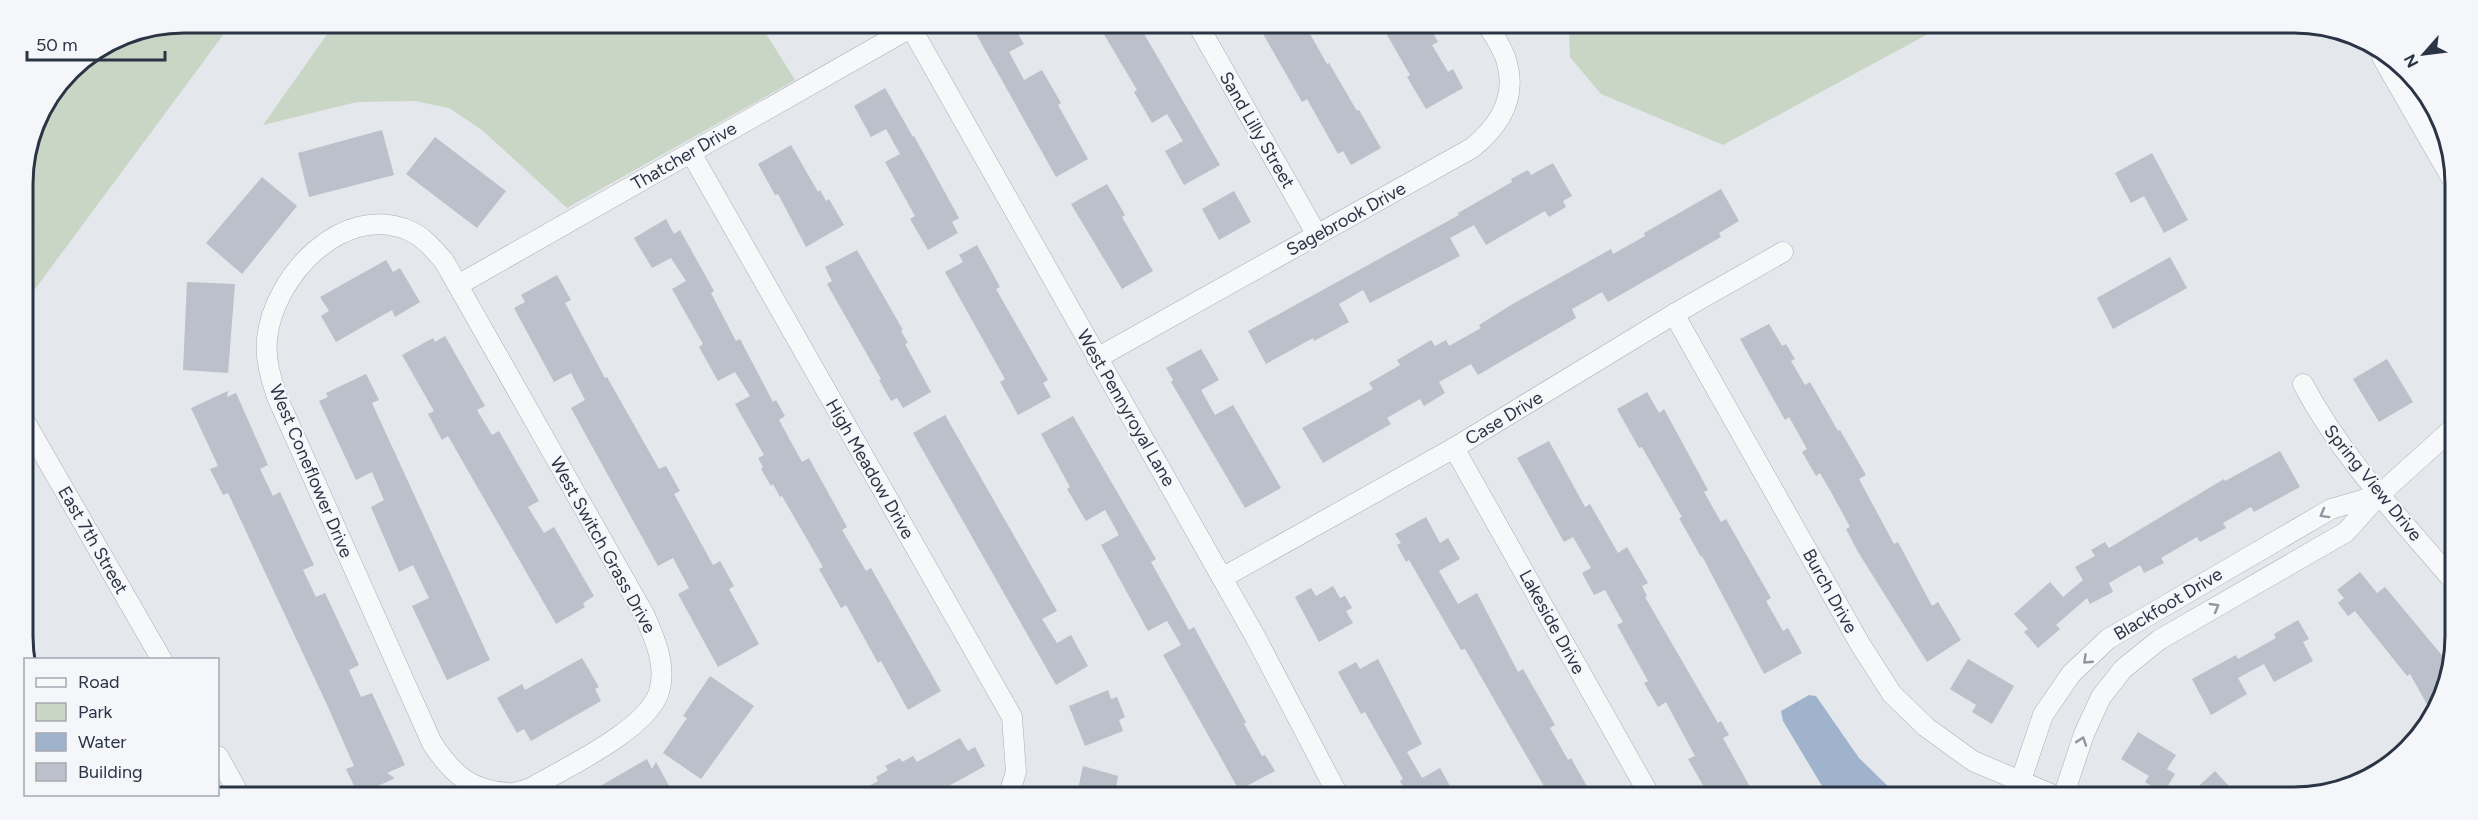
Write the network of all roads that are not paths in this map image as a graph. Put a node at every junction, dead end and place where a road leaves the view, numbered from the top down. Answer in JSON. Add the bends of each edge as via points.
{"nodes":[{"id":1,"x":898,"y":33,"type":"edge"},
{"id":2,"x":914,"y":33,"type":"edge"},
{"id":3,"x":1203,"y":33,"type":"edge"},
{"id":4,"x":1492,"y":33,"type":"edge"},
{"id":5,"x":2386,"y":64,"type":"edge"},
{"id":6,"x":690,"y":153,"type":"junction"},
{"id":7,"x":2444,"y":164,"type":"edge"},
{"id":8,"x":1317,"y":235,"type":"junction"},
{"id":9,"x":1783,"y":252,"type":"dead end"},
{"id":10,"x":458,"y":285,"type":"junction"},
{"id":11,"x":1674,"y":314,"type":"junction"},
{"id":12,"x":480,"y":325,"type":"joint"},
{"id":13,"x":1097,"y":358,"type":"junction"},
{"id":14,"x":2303,"y":384,"type":"dead end"},
{"id":15,"x":2445,"y":435,"type":"edge"},
{"id":16,"x":33,"y":436,"type":"edge"},
{"id":17,"x":1454,"y":448,"type":"junction"},
{"id":18,"x":2379,"y":495,"type":"junction"},
{"id":19,"x":2445,"y":571,"type":"edge"},
{"id":20,"x":1222,"y":578,"type":"junction"},
{"id":21,"x":161,"y":658,"type":"edge"},
{"id":22,"x":219,"y":758,"type":"edge"},
{"id":23,"x":2021,"y":780,"type":"junction"},
{"id":24,"x":235,"y":787,"type":"edge"},
{"id":25,"x":482,"y":787,"type":"edge"},
{"id":26,"x":530,"y":787,"type":"edge"},
{"id":27,"x":1011,"y":787,"type":"edge"},
{"id":28,"x":1334,"y":787,"type":"edge"},
{"id":29,"x":1645,"y":787,"type":"edge"},
{"id":30,"x":2037,"y":787,"type":"edge"},
{"id":31,"x":2066,"y":787,"type":"edge"}],
"edges":[{"from":1,"to":6,"type":"street","name":"Thatcher Drive"},
{"from":2,"to":13,"type":"street","name":"West Pennyroyal Lane"},
{"from":3,"to":8,"type":"street","name":"Sand Lilly Street"},
{"from":4,"to":8,"type":"street","name":"Sagebrook Drive","via":[[1507,62],[1510,83],[1500,120],[1488,136]]},
{"from":5,"to":7,"type":"street"},
{"from":6,"to":10,"type":"street","name":"Thatcher Drive"},
{"from":6,"to":27,"type":"street","name":"High Meadow Drive","via":[[1012,717],[1016,772]]},
{"from":8,"to":13,"type":"street","name":"Sagebrook Drive"},
{"from":9,"to":11,"type":"street","name":"Case Drive"},
{"from":10,"to":12,"type":"street","name":"West Coneflower Drive"},
{"from":10,"to":25,"type":"street","name":"West Coneflower Drive","via":[[444,261],[411,231],[392,225],[369,225],[349,231],[307,257],[280,293],[267,340],[268,367],[277,397],[432,743],[456,775]]},
{"from":11,"to":17,"type":"street","name":"Case Drive"},
{"from":11,"to":23,"type":"street","name":"Burch Drive","via":[[1892,694],[1926,727],[1973,761]]},
{"from":12,"to":26,"type":"street","name":"West Switch Grass Drive","via":[[645,616],[661,668],[659,692],[636,724]]},
{"from":13,"to":20,"type":"street","name":"West Pennyroyal Lane"},
{"from":14,"to":18,"type":"street","name":"Spring View Drive","via":[[2320,415]]},
{"from":15,"to":18,"type":"street","name":"Blackfoot Drive"},
{"from":16,"to":21,"type":"street","name":"East 7th Street"},
{"from":17,"to":20,"type":"street","name":"Case Drive"},
{"from":17,"to":29,"type":"street","name":"Lakeside Drive"},
{"from":18,"to":19,"type":"street","name":"Spring View Drive"},
{"from":18,"to":23,"type":"street","name":"Blackfoot Drive","one_way":true,"via":[[2331,509],[2108,639],[2071,674],[2043,715]]},
{"from":31,"to":18,"type":"street","name":"Blackfoot Drive","one_way":true,"via":[[2084,734],[2102,697],[2123,669],[2159,640],[2346,532]]},
{"from":20,"to":28,"type":"street","name":"West Pennyroyal Lane"},
{"from":22,"to":24,"type":"street"},
{"from":23,"to":30,"type":"street","name":"Burch Drive"}]}
